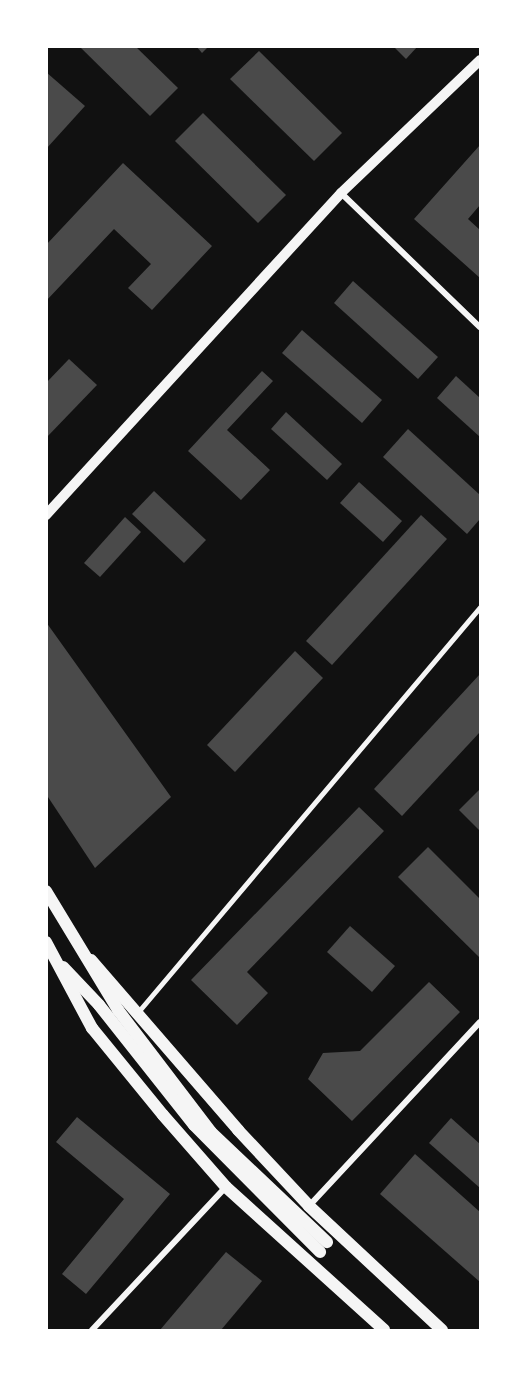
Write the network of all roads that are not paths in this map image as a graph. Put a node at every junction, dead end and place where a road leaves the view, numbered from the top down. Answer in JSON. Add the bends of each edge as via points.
{"nodes":[{"id":1,"x":480,"y":60,"type":"edge"},
{"id":2,"x":341,"y":193,"type":"junction"},
{"id":3,"x":480,"y":327,"type":"edge"},
{"id":4,"x":46,"y":515,"type":"edge"},
{"id":5,"x":480,"y":607,"type":"edge"},
{"id":6,"x":46,"y":891,"type":"edge"},
{"id":7,"x":46,"y":942,"type":"edge"},
{"id":8,"x":56,"y":959,"type":"junction"},
{"id":9,"x":91,"y":960,"type":"junction"},
{"id":10,"x":138,"y":1012,"type":"junction"},
{"id":11,"x":480,"y":1022,"type":"edge"},
{"id":12,"x":226,"y":1187,"type":"junction"},
{"id":13,"x":309,"y":1206,"type":"junction"},
{"id":14,"x":92,"y":1330,"type":"edge"},
{"id":15,"x":384,"y":1330,"type":"edge"},
{"id":16,"x":442,"y":1330,"type":"edge"}],
"edges":[{"from":1,"to":2,"type":"street"},
{"from":2,"to":3,"type":"street"},
{"from":2,"to":4,"type":"street"},
{"from":5,"to":10,"type":"street"},
{"from":6,"to":9,"type":"main road"},
{"from":7,"to":8,"type":"main road"},
{"from":8,"to":9,"type":"main road","via":[[99,1005],[194,1125],[324,1247],[211,1132],[118,1010]]},
{"from":8,"to":12,"type":"main road","via":[[92,1028]]},
{"from":9,"to":10,"type":"main road"},
{"from":10,"to":13,"type":"main road","via":[[238,1130]]},
{"from":11,"to":13,"type":"street"},
{"from":12,"to":14,"type":"street"},
{"from":12,"to":15,"type":"main road"},
{"from":13,"to":16,"type":"main road"}]}
